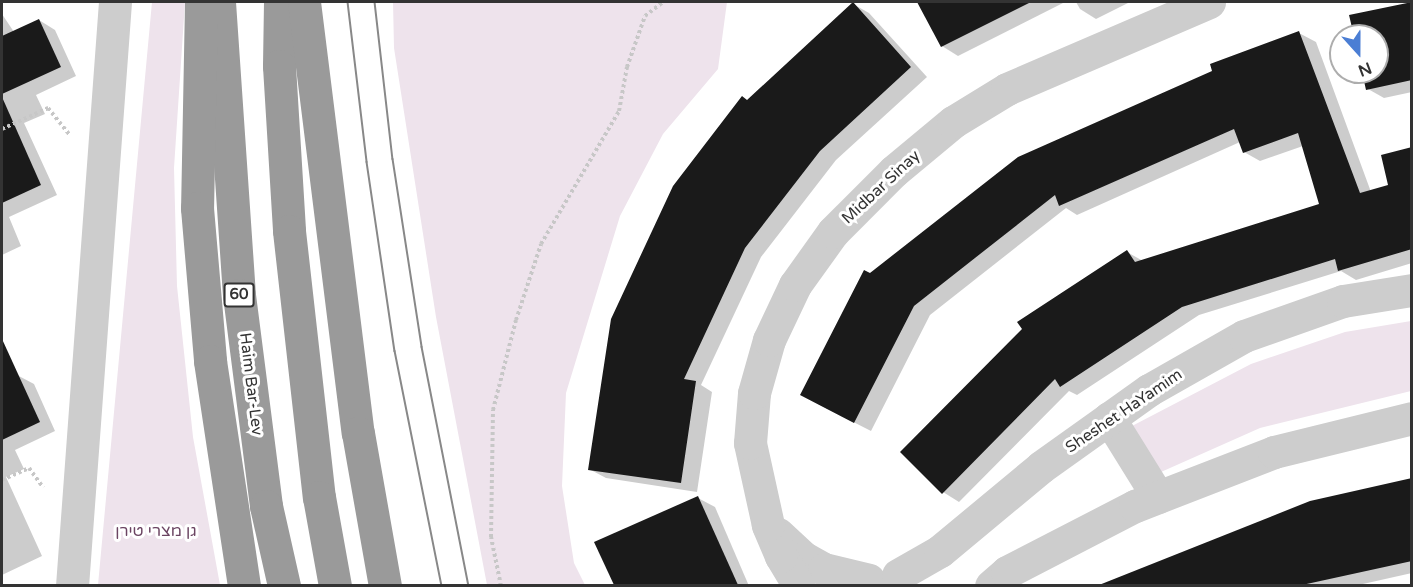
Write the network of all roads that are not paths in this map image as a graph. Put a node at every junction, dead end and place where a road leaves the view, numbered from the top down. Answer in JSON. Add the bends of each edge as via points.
{"nodes":[{"id":1,"x":115,"y":2,"type":"edge"},
{"id":2,"x":201,"y":2,"type":"edge"},
{"id":3,"x":219,"y":2,"type":"edge"},
{"id":4,"x":280,"y":2,"type":"edge"},
{"id":5,"x":304,"y":2,"type":"edge"},
{"id":6,"x":1209,"y":2,"type":"edge"},
{"id":7,"x":1412,"y":290,"type":"edge"},
{"id":8,"x":1109,"y":418,"type":"junction"},
{"id":9,"x":1412,"y":418,"type":"edge"},
{"id":10,"x":1158,"y":497,"type":"junction"},
{"id":11,"x":768,"y":525,"type":"junction"},
{"id":12,"x":888,"y":582,"type":"edge"},
{"id":13,"x":72,"y":585,"type":"edge"},
{"id":14,"x":244,"y":585,"type":"edge"},
{"id":15,"x":285,"y":585,"type":"edge"},
{"id":16,"x":335,"y":585,"type":"edge"},
{"id":17,"x":385,"y":585,"type":"edge"},
{"id":18,"x":799,"y":585,"type":"edge"},
{"id":19,"x":991,"y":585,"type":"edge"}],
"edges":[{"from":1,"to":13,"type":"street"},
{"from":2,"to":14,"type":"highway","via":[[197,208],[210,361]]},
{"from":3,"to":15,"type":"highway","name":"Haim Bar-Lev","number":"60","via":[[239,295],[266,506]]},
{"from":4,"to":16,"type":"highway","via":[[279,66],[289,231],[319,497]]},
{"from":5,"to":17,"type":"highway","via":[[357,433]]},
{"from":6,"to":11,"type":"street","name":"Midbar Sinay","via":[[1007,89],[952,122],[894,171],[833,232],[795,285],[769,340],[754,393],[750,444]]},
{"from":7,"to":8,"type":"street","name":"Sheshet HaYamim","via":[[1343,301],[1244,336],[1149,390]]},
{"from":8,"to":10,"type":"street"},
{"from":8,"to":12,"type":"street","name":"Sheshet HaYamim","via":[[1041,467],[940,551]]},
{"from":9,"to":10,"type":"street","via":[[1274,452]]},
{"from":10,"to":19,"type":"street","via":[[1054,546]]},
{"from":11,"to":12,"type":"street","via":[[804,558],[824,569]]},
{"from":11,"to":18,"type":"street","name":"Midbar Sinay"}]}
